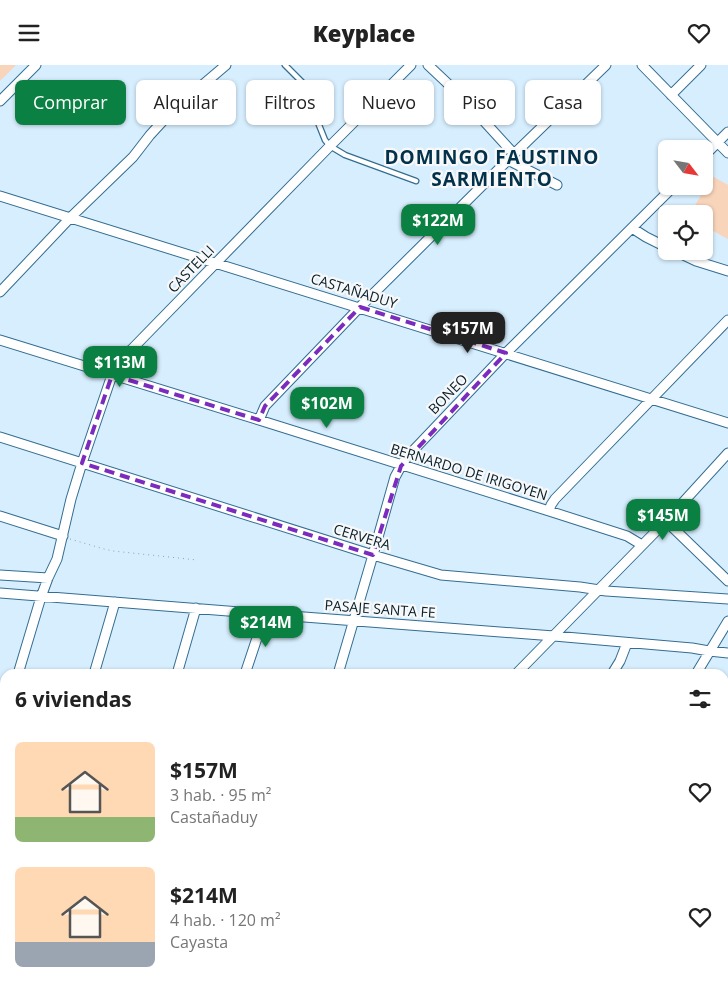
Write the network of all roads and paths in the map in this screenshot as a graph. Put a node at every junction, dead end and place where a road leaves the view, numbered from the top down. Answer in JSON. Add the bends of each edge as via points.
{"nodes":[{"id":1,"x":36,"y":65,"type":"edge"},
{"id":2,"x":226,"y":65,"type":"edge"},
{"id":3,"x":285,"y":65,"type":"edge"},
{"id":4,"x":411,"y":65,"type":"edge"},
{"id":5,"x":428,"y":65,"type":"edge"},
{"id":6,"x":606,"y":65,"type":"edge"},
{"id":7,"x":642,"y":65,"type":"edge"},
{"id":8,"x":701,"y":65,"type":"edge"},
{"id":9,"x":671,"y":95,"type":"junction"},
{"id":10,"x":0,"y":101,"type":"edge"},
{"id":11,"x":728,"y":133,"type":"edge"},
{"id":12,"x":718,"y":143,"type":"junction"},
{"id":13,"x":330,"y":146,"type":"junction"},
{"id":14,"x":713,"y":148,"type":"edge"},
{"id":15,"x":728,"y":153,"type":"edge"},
{"id":16,"x":511,"y":157,"type":"junction"},
{"id":17,"x":416,"y":181,"type":"dead end"},
{"id":18,"x":557,"y":185,"type":"dead end"},
{"id":19,"x":0,"y":195,"type":"edge"},
{"id":20,"x":665,"y":195,"type":"edge"},
{"id":21,"x":72,"y":217,"type":"junction"},
{"id":22,"x":632,"y":228,"type":"junction"},
{"id":23,"x":658,"y":243,"type":"edge"},
{"id":24,"x":694,"y":260,"type":"edge"},
{"id":25,"x":215,"y":263,"type":"junction"},
{"id":26,"x":728,"y":271,"type":"edge"},
{"id":27,"x":0,"y":292,"type":"edge"},
{"id":28,"x":360,"y":307,"type":"junction"},
{"id":29,"x":728,"y":320,"type":"edge"},
{"id":30,"x":0,"y":340,"type":"edge"},
{"id":31,"x":506,"y":353,"type":"junction"},
{"id":32,"x":112,"y":375,"type":"junction"},
{"id":33,"x":652,"y":399,"type":"junction"},
{"id":34,"x":259,"y":420,"type":"junction"},
{"id":35,"x":728,"y":423,"type":"edge"},
{"id":36,"x":0,"y":437,"type":"edge"},
{"id":37,"x":728,"y":453,"type":"edge"},
{"id":38,"x":82,"y":463,"type":"junction"},
{"id":39,"x":400,"y":465,"type":"junction"},
{"id":40,"x":549,"y":511,"type":"junction"},
{"id":41,"x":0,"y":516,"type":"edge"},
{"id":42,"x":666,"y":521,"type":"junction"},
{"id":43,"x":63,"y":536,"type":"junction"},
{"id":44,"x":642,"y":545,"type":"junction"},
{"id":45,"x":373,"y":555,"type":"junction"},
{"id":46,"x":197,"y":560,"type":"dead end"},
{"id":47,"x":0,"y":575,"type":"edge"},
{"id":48,"x":48,"y":578,"type":"junction"},
{"id":49,"x":728,"y":581,"type":"edge"},
{"id":50,"x":598,"y":590,"type":"junction"},
{"id":51,"x":0,"y":593,"type":"edge"},
{"id":52,"x":41,"y":597,"type":"junction"},
{"id":53,"x":728,"y":599,"type":"edge"},
{"id":54,"x":115,"y":602,"type":"junction"},
{"id":55,"x":196,"y":608,"type":"junction"},
{"id":56,"x":265,"y":614,"type":"junction"},
{"id":57,"x":354,"y":621,"type":"junction"},
{"id":58,"x":728,"y":621,"type":"edge"},
{"id":59,"x":554,"y":635,"type":"junction"},
{"id":60,"x":627,"y":643,"type":"junction"},
{"id":61,"x":709,"y":651,"type":"junction"},
{"id":62,"x":728,"y":653,"type":"edge"},
{"id":63,"x":19,"y":669,"type":"edge"},
{"id":64,"x":95,"y":669,"type":"edge"},
{"id":65,"x":178,"y":669,"type":"edge"},
{"id":66,"x":247,"y":669,"type":"edge"},
{"id":67,"x":340,"y":669,"type":"edge"},
{"id":68,"x":521,"y":669,"type":"edge"},
{"id":69,"x":615,"y":669,"type":"edge"},
{"id":70,"x":699,"y":669,"type":"edge"}],
"edges":[{"from":1,"to":10,"type":"street"},
{"from":2,"to":21,"type":"street","via":[[174,110],[133,157]]},
{"from":3,"to":13,"type":"lane","via":[[312,95],[315,115]]},
{"from":4,"to":13,"type":"street","name":"CASTELLI"},
{"from":5,"to":16,"type":"street","via":[[462,97]]},
{"from":6,"to":16,"type":"street"},
{"from":7,"to":9,"type":"street"},
{"from":8,"to":9,"type":"street"},
{"from":9,"to":12,"type":"street"},
{"from":11,"to":12,"type":"street"},
{"from":12,"to":14,"type":"street"},
{"from":12,"to":15,"type":"street"},
{"from":13,"to":17,"type":"lane","via":[[345,155]]},
{"from":13,"to":25,"type":"street","name":"CASTELLI"},
{"from":16,"to":18,"type":"street"},
{"from":16,"to":28,"type":"street"},
{"from":19,"to":21,"type":"street","name":"CASTAÑADUY"},
{"from":20,"to":22,"type":"street","name":"BONEO"},
{"from":21,"to":25,"type":"street","name":"CASTAÑADUY"},
{"from":21,"to":27,"type":"street"},
{"from":22,"to":23,"type":"street"},
{"from":22,"to":31,"type":"street","name":"BONEO"},
{"from":24,"to":26,"type":"street"},
{"from":25,"to":28,"type":"street","name":"CASTAÑADUY"},
{"from":25,"to":32,"type":"street","name":"CASTELLI","via":[[127,354]]},
{"from":28,"to":31,"type":"street","name":"CASTAÑADUY"},
{"from":28,"to":34,"type":"street","via":[[266,406]]},
{"from":29,"to":33,"type":"street"},
{"from":30,"to":32,"type":"street","name":"BERNARDO DE IRIGOYEN"},
{"from":31,"to":33,"type":"street","name":"CASTAÑADUY"},
{"from":31,"to":39,"type":"street","name":"BONEO"},
{"from":32,"to":34,"type":"street","name":"BERNARDO DE IRIGOYEN"},
{"from":32,"to":38,"type":"street","name":"CASTELLI"},
{"from":33,"to":35,"type":"street","name":"CASTAÑADUY"},
{"from":33,"to":40,"type":"street","via":[[555,499]]},
{"from":34,"to":39,"type":"street","name":"BERNARDO DE IRIGOYEN"},
{"from":36,"to":38,"type":"street","name":"CERVERA"},
{"from":37,"to":42,"type":"street"},
{"from":38,"to":43,"type":"street","name":"CASTELLI"},
{"from":38,"to":45,"type":"street","name":"CERVERA"},
{"from":39,"to":40,"type":"street","name":"BERNARDO DE IRIGOYEN"},
{"from":39,"to":45,"type":"street","name":"BONEO"},
{"from":40,"to":44,"type":"street","name":"BERNARDO DE IRIGOYEN","via":[[627,536]]},
{"from":41,"to":43,"type":"street"},
{"from":42,"to":44,"type":"street"},
{"from":42,"to":49,"type":"street"},
{"from":43,"to":46,"type":"path","via":[[104,549]]},
{"from":43,"to":48,"type":"street","name":"CASTELLI","via":[[58,559]]},
{"from":44,"to":50,"type":"street"},
{"from":45,"to":50,"type":"street","name":"CERVERA","via":[[448,577]]},
{"from":45,"to":57,"type":"street","name":"BONEO"},
{"from":47,"to":48,"type":"street"},
{"from":48,"to":52,"type":"street","name":"CASTELLI"},
{"from":50,"to":53,"type":"street","name":"CERVERA"},
{"from":50,"to":59,"type":"street"},
{"from":51,"to":52,"type":"street","name":"PASAJE SANTA FE"},
{"from":52,"to":54,"type":"street","name":"PASAJE SANTA FE"},
{"from":52,"to":63,"type":"street","name":"CASTELLI"},
{"from":54,"to":55,"type":"street","name":"PASAJE SANTA FE"},
{"from":54,"to":64,"type":"street"},
{"from":55,"to":56,"type":"street","name":"PASAJE SANTA FE"},
{"from":55,"to":65,"type":"street"},
{"from":56,"to":57,"type":"street","name":"PASAJE SANTA FE"},
{"from":56,"to":66,"type":"street"},
{"from":57,"to":59,"type":"street","name":"PASAJE SANTA FE"},
{"from":57,"to":67,"type":"street","name":"BONEO"},
{"from":58,"to":61,"type":"street"},
{"from":59,"to":60,"type":"street","name":"PASAJE SANTA FE"},
{"from":59,"to":68,"type":"street"},
{"from":60,"to":61,"type":"street","name":"PASAJE SANTA FE"},
{"from":60,"to":69,"type":"street"},
{"from":61,"to":62,"type":"street","name":"PASAJE SANTA FE"},
{"from":61,"to":70,"type":"street"}]}
